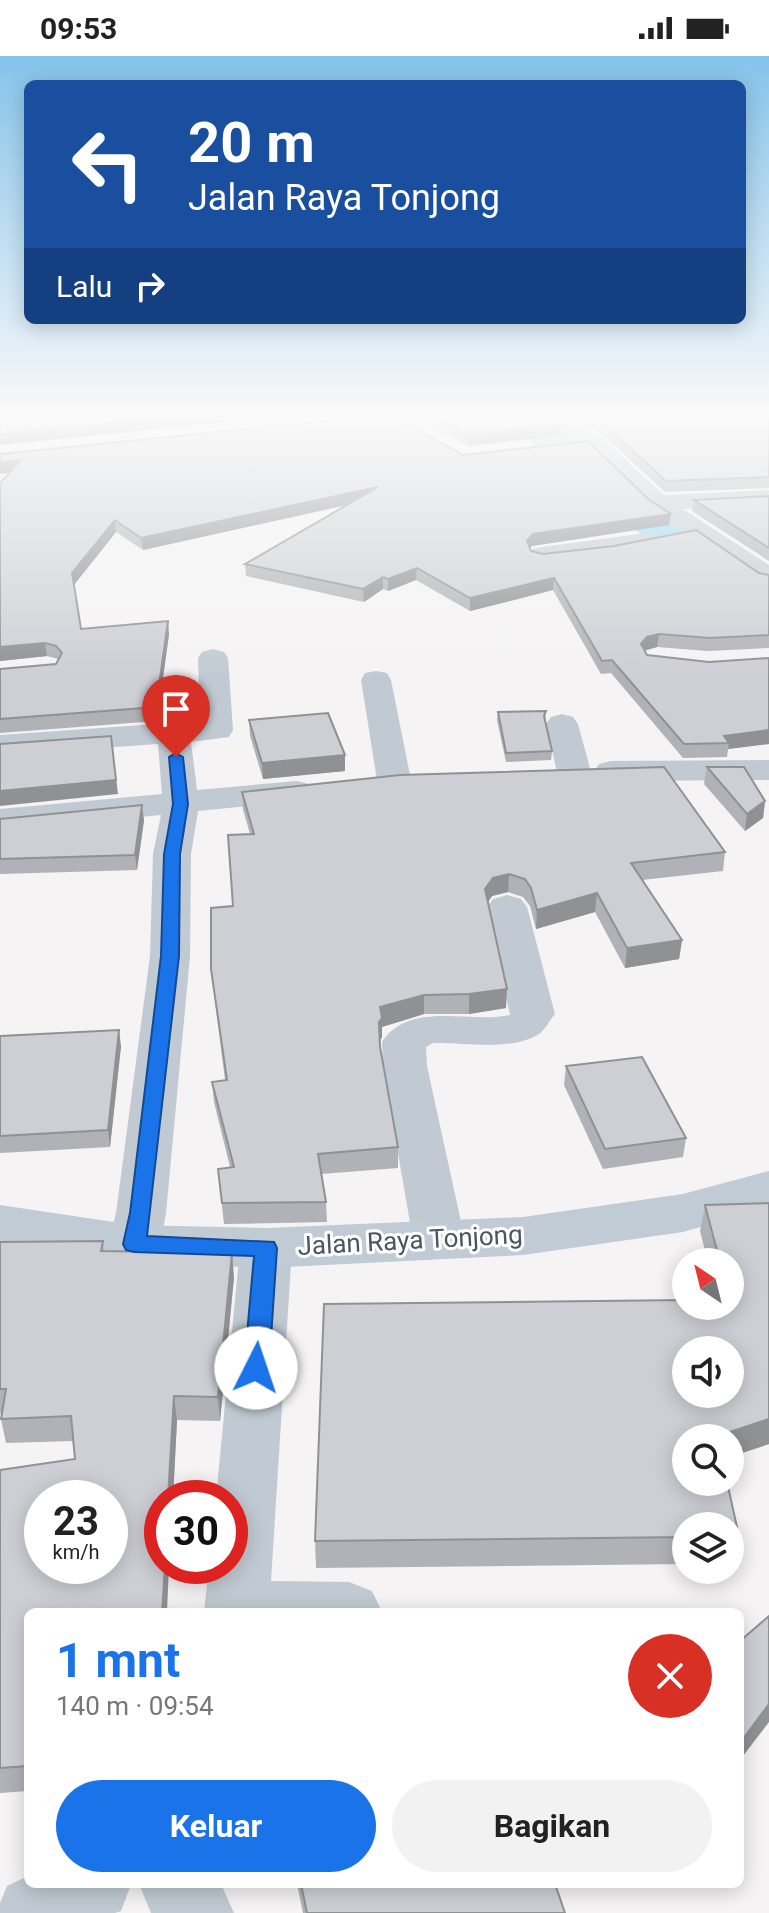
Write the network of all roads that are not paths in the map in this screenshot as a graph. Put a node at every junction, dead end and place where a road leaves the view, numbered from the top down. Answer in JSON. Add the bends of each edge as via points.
{"nodes":[{"id":1,"x":660,"y":505,"type":"edge"},
{"id":2,"x":690,"y":533,"type":"junction"},
{"id":3,"x":542,"y":555,"type":"edge"},
{"id":4,"x":769,"y":577,"type":"edge"},
{"id":5,"x":213,"y":658,"type":"dead end"},
{"id":6,"x":376,"y":680,"type":"dead end"},
{"id":7,"x":562,"y":724,"type":"dead end"},
{"id":8,"x":174,"y":734,"type":"junction"},
{"id":9,"x":0,"y":745,"type":"edge"},
{"id":10,"x":769,"y":770,"type":"edge"},
{"id":11,"x":208,"y":773,"type":"junction"},
{"id":12,"x":0,"y":820,"type":"edge"},
{"id":13,"x":507,"y":907,"type":"dead end"},
{"id":14,"x":769,"y":1189,"type":"edge"},
{"id":15,"x":0,"y":1224,"type":"edge"},
{"id":16,"x":439,"y":1240,"type":"junction"},
{"id":17,"x":134,"y":1244,"type":"junction"},
{"id":18,"x":266,"y":1248,"type":"junction"},
{"id":19,"x":237,"y":1608,"type":"edge"},
{"id":20,"x":86,"y":1888,"type":"edge"},
{"id":21,"x":179,"y":1888,"type":"edge"},
{"id":22,"x":34,"y":1913,"type":"edge"},
{"id":23,"x":196,"y":1913,"type":"edge"}],
"edges":[{"from":1,"to":2,"type":"street"},
{"from":2,"to":3,"type":"street"},
{"from":2,"to":4,"type":"street"},
{"from":5,"to":11,"type":"street"},
{"from":6,"to":11,"type":"street","via":[[389,740],[378,783]]},
{"from":7,"to":10,"type":"street","via":[[560,772]]},
{"from":8,"to":9,"type":"street"},
{"from":8,"to":11,"type":"street"},
{"from":8,"to":11,"type":"street"},
{"from":11,"to":12,"type":"street"},
{"from":11,"to":17,"type":"street","via":[[172,854],[170,956]]},
{"from":13,"to":16,"type":"street","via":[[531,1022],[499,1029],[429,1030],[404,1042]]},
{"from":14,"to":16,"type":"main road","name":"Jalan Raya Tonjong","via":[[683,1213],[523,1236]]},
{"from":15,"to":17,"type":"main road","name":"Jalan Raya Tonjong"},
{"from":16,"to":18,"type":"main road","name":"Jalan Raya Tonjong"},
{"from":17,"to":18,"type":"main road","name":"Jalan Raya Tonjong"},
{"from":18,"to":19,"type":"street"},
{"from":20,"to":22,"type":"street"},
{"from":21,"to":23,"type":"street"}]}
